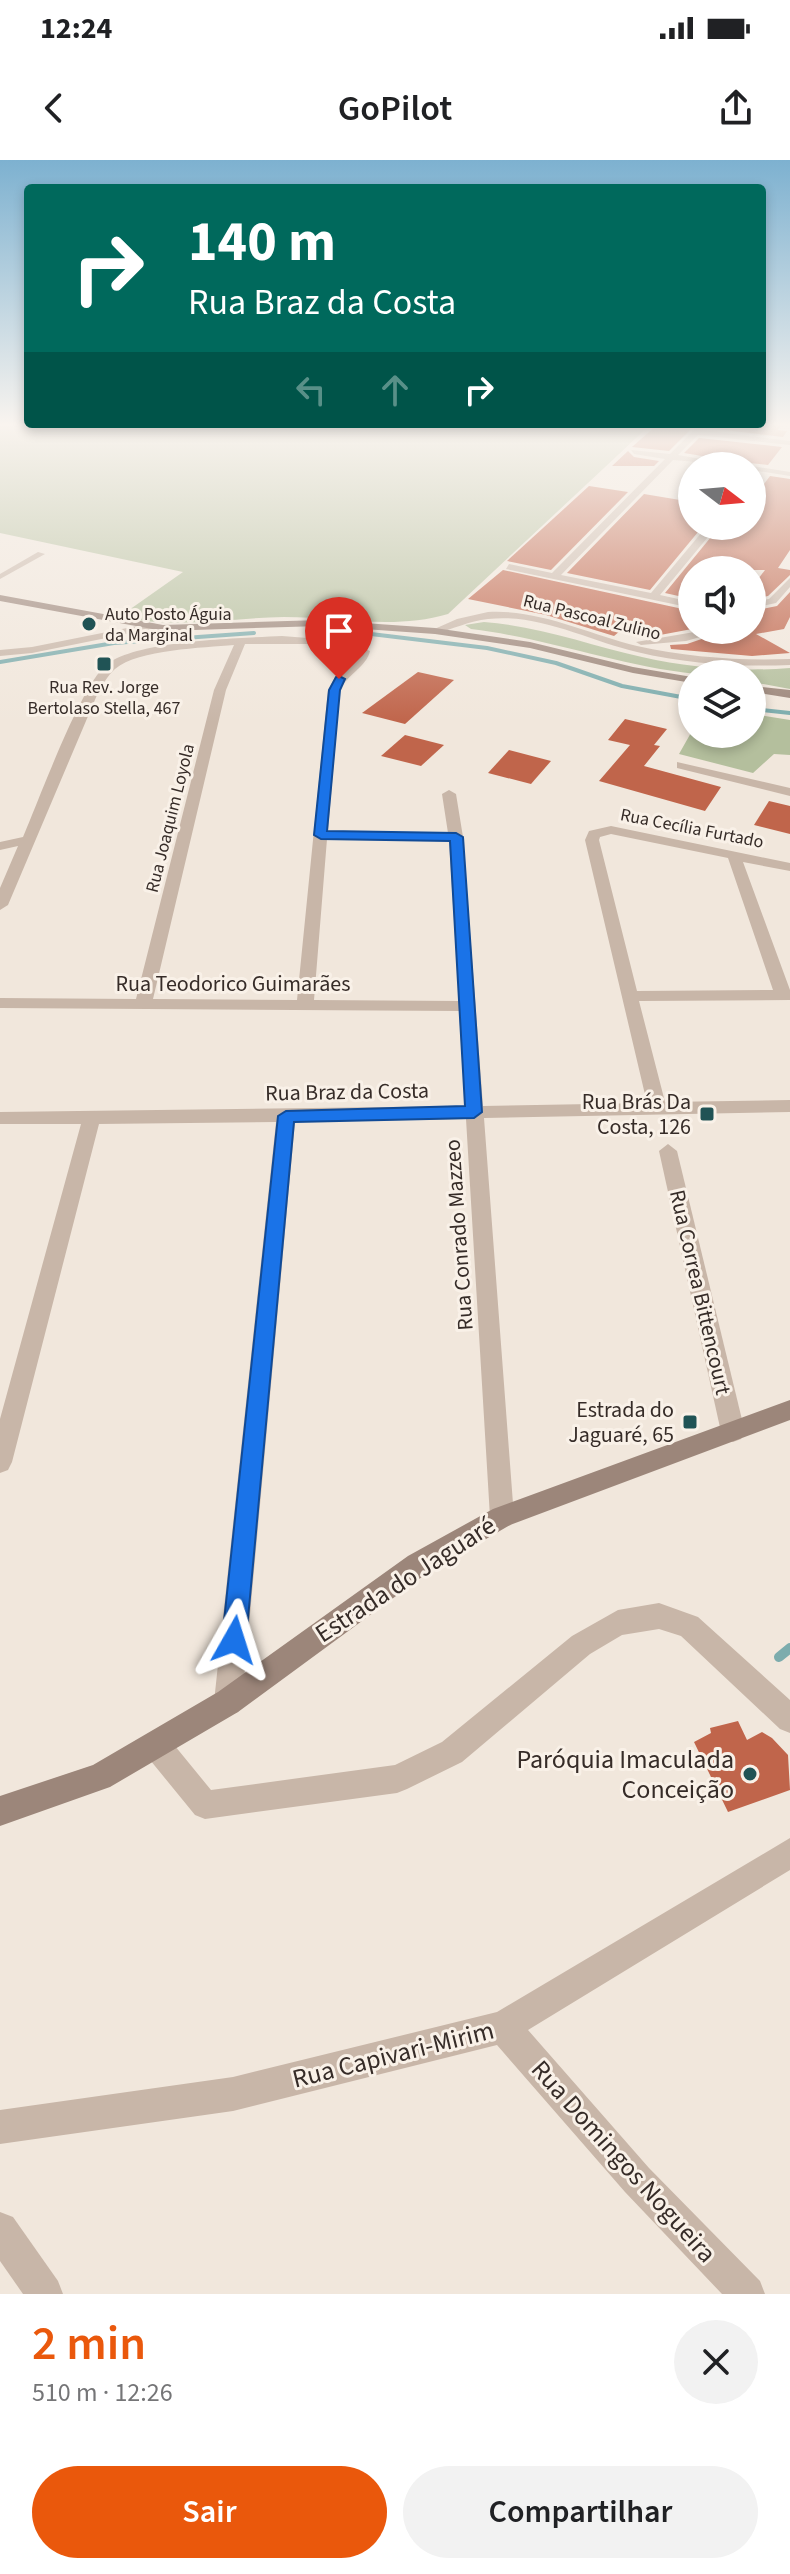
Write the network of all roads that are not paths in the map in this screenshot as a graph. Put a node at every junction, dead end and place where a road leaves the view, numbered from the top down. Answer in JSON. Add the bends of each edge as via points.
{"nodes":[{"id":1,"x":605,"y":525,"type":"edge"},
{"id":2,"x":700,"y":540,"type":"edge"},
{"id":3,"x":41,"y":554,"type":"dead end"},
{"id":4,"x":509,"y":567,"type":"dead end"},
{"id":5,"x":0,"y":577,"type":"edge"},
{"id":6,"x":553,"y":577,"type":"junction"},
{"id":7,"x":790,"y":581,"type":"edge"},
{"id":8,"x":0,"y":598,"type":"edge"},
{"id":9,"x":652,"y":599,"type":"junction"},
{"id":10,"x":772,"y":601,"type":"junction"},
{"id":11,"x":766,"y":602,"type":"edge"},
{"id":12,"x":678,"y":603,"type":"edge"},
{"id":13,"x":465,"y":605,"type":"dead end"},
{"id":14,"x":766,"y":605,"type":"edge"},
{"id":15,"x":511,"y":615,"type":"junction"},
{"id":16,"x":152,"y":626,"type":"junction"},
{"id":17,"x":296,"y":626,"type":"junction"},
{"id":18,"x":435,"y":631,"type":"junction"},
{"id":19,"x":589,"y":635,"type":"junction"},
{"id":20,"x":279,"y":638,"type":"junction"},
{"id":21,"x":678,"y":639,"type":"edge"},
{"id":22,"x":241,"y":642,"type":"junction"},
{"id":23,"x":0,"y":653,"type":"edge"},
{"id":24,"x":790,"y":662,"type":"edge"},
{"id":25,"x":678,"y":678,"type":"edge"},
{"id":26,"x":766,"y":691,"type":"edge"},
{"id":27,"x":790,"y":694,"type":"edge"},
{"id":28,"x":682,"y":765,"type":"dead end"},
{"id":29,"x":790,"y":792,"type":"edge"},
{"id":30,"x":451,"y":801,"type":"dead end"},
{"id":31,"x":321,"y":835,"type":"junction"},
{"id":32,"x":456,"y":837,"type":"junction"},
{"id":33,"x":27,"y":840,"type":"junction"},
{"id":34,"x":0,"y":846,"type":"edge"},
{"id":35,"x":733,"y":853,"type":"junction"},
{"id":36,"x":790,"y":867,"type":"edge"},
{"id":37,"x":0,"y":905,"type":"edge"},
{"id":38,"x":786,"y":995,"type":"edge"},
{"id":39,"x":628,"y":996,"type":"junction"},
{"id":40,"x":0,"y":1003,"type":"edge"},
{"id":41,"x":143,"y":1005,"type":"junction"},
{"id":42,"x":305,"y":1006,"type":"junction"},
{"id":43,"x":467,"y":1006,"type":"junction"},
{"id":44,"x":790,"y":1106,"type":"edge"},
{"id":45,"x":657,"y":1107,"type":"junction"},
{"id":46,"x":474,"y":1112,"type":"junction"},
{"id":47,"x":286,"y":1116,"type":"junction"},
{"id":48,"x":92,"y":1117,"type":"junction"},
{"id":49,"x":0,"y":1118,"type":"edge"},
{"id":50,"x":668,"y":1151,"type":"dead end"},
{"id":51,"x":790,"y":1410,"type":"edge"},
{"id":52,"x":733,"y":1432,"type":"junction"},
{"id":53,"x":0,"y":1462,"type":"edge"},
{"id":54,"x":502,"y":1517,"type":"junction"},
{"id":55,"x":228,"y":1702,"type":"junction"},
{"id":56,"x":790,"y":1719,"type":"edge"},
{"id":57,"x":156,"y":1745,"type":"junction"},
{"id":58,"x":0,"y":1811,"type":"edge"},
{"id":59,"x":790,"y":1853,"type":"edge"},
{"id":60,"x":503,"y":2027,"type":"junction"},
{"id":61,"x":0,"y":2127,"type":"edge"},
{"id":62,"x":0,"y":2230,"type":"edge"},
{"id":63,"x":45,"y":2294,"type":"edge"},
{"id":64,"x":747,"y":2294,"type":"edge"}],
"edges":[{"from":1,"to":6,"type":"street"},
{"from":2,"to":9,"type":"street"},
{"from":3,"to":5,"type":"lane"},
{"from":4,"to":6,"type":"street"},
{"from":6,"to":9,"type":"street"},
{"from":7,"to":10,"type":"street"},
{"from":8,"to":16,"type":"street"},
{"from":9,"to":12,"type":"street"},
{"from":10,"to":11,"type":"street"},
{"from":10,"to":14,"type":"street"},
{"from":13,"to":15,"type":"street"},
{"from":15,"to":18,"type":"street","name":"Rua Pascoal Zulino","via":[[472,619]]},
{"from":15,"to":19,"type":"street","name":"Rua Pascoal Zulino"},
{"from":16,"to":17,"type":"street"},
{"from":16,"to":23,"type":"street"},
{"from":17,"to":18,"type":"street","via":[[349,623]]},
{"from":17,"to":20,"type":"street"},
{"from":18,"to":25,"type":"street","via":[[530,645]]},
{"from":19,"to":21,"type":"street","via":[[640,642]]},
{"from":19,"to":24,"type":"street","name":"Rua Pascoal Zulino","via":[[713,662]]},
{"from":20,"to":22,"type":"street"},
{"from":20,"to":31,"type":"street","via":[[351,644],[364,651],[334,690]]},
{"from":22,"to":33,"type":"street","via":[[149,651],[112,666],[91,695]]},
{"from":22,"to":41,"type":"street","name":"Rua Joaquim Loyola","via":[[220,690]]},
{"from":26,"to":27,"type":"street"},
{"from":28,"to":29,"type":"street"},
{"from":30,"to":32,"type":"street","name":"Rua Conrado Mazzeo"},
{"from":31,"to":32,"type":"street"},
{"from":31,"to":42,"type":"street"},
{"from":32,"to":43,"type":"street","name":"Rua Conrado Mazzeo"},
{"from":33,"to":34,"type":"street"},
{"from":33,"to":37,"type":"street"},
{"from":35,"to":36,"type":"street","name":"Rua Cecília Furtado"},
{"from":35,"to":38,"type":"street"},
{"from":35,"to":39,"type":"street","name":"Rua Cecília Furtado","via":[[611,830],[594,834]]},
{"from":38,"to":39,"type":"street"},
{"from":39,"to":45,"type":"street"},
{"from":40,"to":41,"type":"street","name":"Rua Teodorico Guimarães"},
{"from":41,"to":42,"type":"street","name":"Rua Teodorico Guimarães"},
{"from":42,"to":43,"type":"street","name":"Rua Teodorico Guimarães"},
{"from":43,"to":46,"type":"street","name":"Rua Conrado Mazzeo"},
{"from":44,"to":45,"type":"street","name":"Rua Braz da Costa"},
{"from":45,"to":46,"type":"street","name":"Rua Braz da Costa"},
{"from":46,"to":47,"type":"street","name":"Rua Braz da Costa"},
{"from":46,"to":54,"type":"street","name":"Rua Conrado Mazzeo"},
{"from":47,"to":48,"type":"street","name":"Rua Braz da Costa"},
{"from":47,"to":55,"type":"street"},
{"from":48,"to":49,"type":"street","name":"Rua Braz da Costa"},
{"from":48,"to":53,"type":"street"},
{"from":50,"to":52,"type":"street","name":"Rua Correa Bittencourt"},
{"from":51,"to":52,"type":"street","name":"Estrada do Jaguaré"},
{"from":52,"to":54,"type":"street","name":"Estrada do Jaguaré"},
{"from":54,"to":55,"type":"street","name":"Estrada do Jaguaré","via":[[417,1565]]},
{"from":55,"to":57,"type":"street","name":"Estrada do Jaguaré"},
{"from":56,"to":57,"type":"street","via":[[689,1626],[659,1616],[618,1623],[581,1645],[452,1752],[397,1779],[205,1805]]},
{"from":57,"to":58,"type":"street","name":"Estrada do Jaguaré","via":[[100,1777]]},
{"from":59,"to":60,"type":"street","name":"Rua Capivari-Mirim"},
{"from":60,"to":61,"type":"street","name":"Rua Capivari-Mirim","via":[[233,2094]]},
{"from":60,"to":64,"type":"street","name":"Rua Domingos Nogueira","via":[[637,2180]]},
{"from":62,"to":63,"type":"street"}]}
